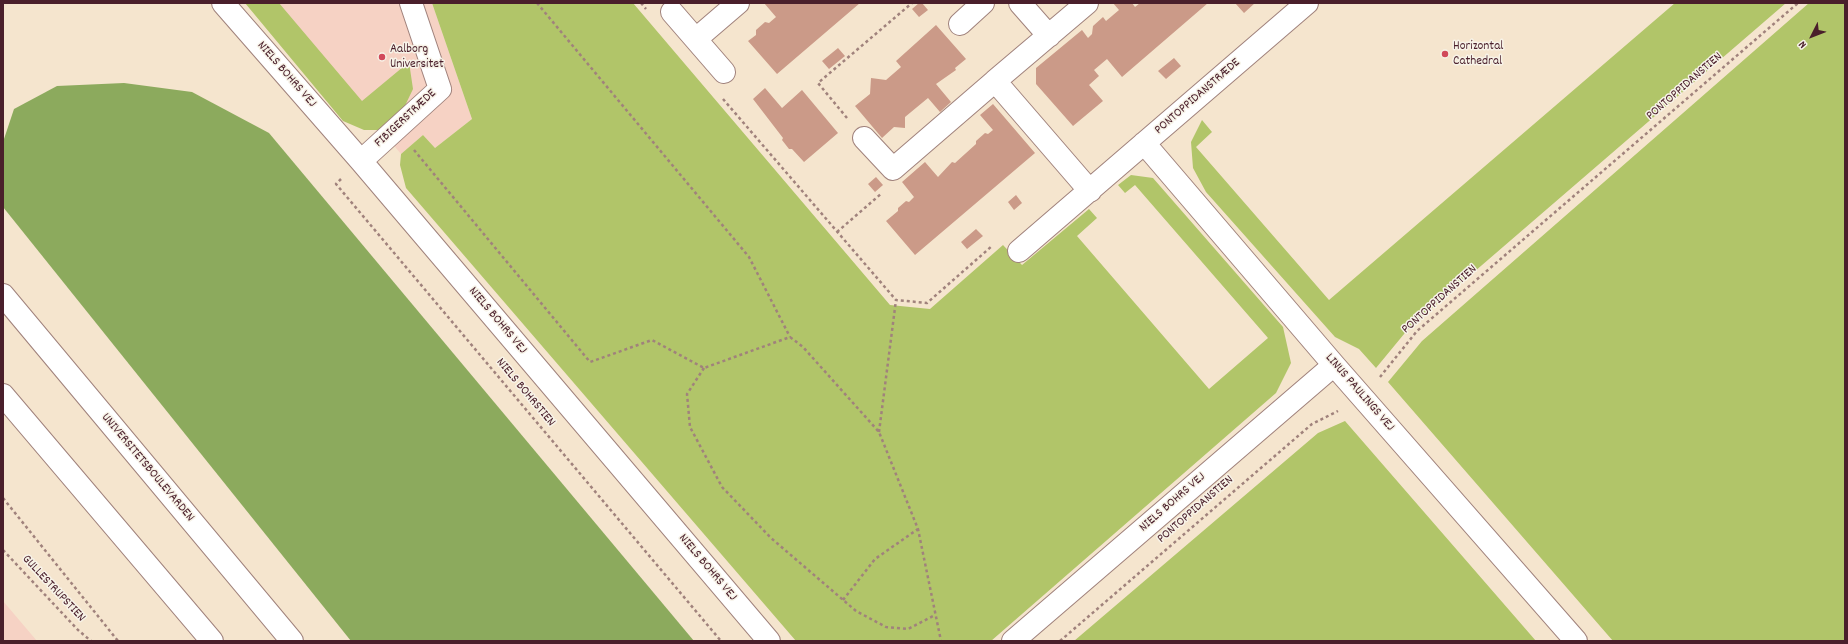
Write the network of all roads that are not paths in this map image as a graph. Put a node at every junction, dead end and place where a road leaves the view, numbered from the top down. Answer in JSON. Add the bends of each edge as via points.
{"nodes":[{"id":1,"x":223,"y":3,"type":"edge"},
{"id":2,"x":411,"y":3,"type":"edge"},
{"id":3,"x":738,"y":3,"type":"edge"},
{"id":4,"x":983,"y":3,"type":"edge"},
{"id":5,"x":1020,"y":3,"type":"edge"},
{"id":6,"x":1086,"y":3,"type":"edge"},
{"id":7,"x":1307,"y":3,"type":"edge"},
{"id":8,"x":672,"y":12,"type":"dead end"},
{"id":9,"x":960,"y":24,"type":"dead end"},
{"id":10,"x":1049,"y":36,"type":"junction"},
{"id":11,"x":696,"y":39,"type":"junction"},
{"id":12,"x":724,"y":72,"type":"dead end"},
{"id":13,"x":995,"y":81,"type":"junction"},
{"id":14,"x":864,"y":138,"type":"road end"},
{"id":15,"x":1144,"y":143,"type":"junction"},
{"id":16,"x":361,"y":161,"type":"junction"},
{"id":17,"x":1090,"y":191,"type":"junction"},
{"id":18,"x":1019,"y":251,"type":"dead end"},
{"id":19,"x":3,"y":295,"type":"edge"},
{"id":20,"x":1334,"y":365,"type":"junction"},
{"id":21,"x":3,"y":395,"type":"edge"},
{"id":22,"x":212,"y":641,"type":"edge"},
{"id":23,"x":292,"y":641,"type":"edge"},
{"id":24,"x":769,"y":641,"type":"edge"},
{"id":25,"x":1013,"y":641,"type":"edge"},
{"id":26,"x":1576,"y":641,"type":"edge"}],
"edges":[{"from":1,"to":16,"type":"street","name":"NIELS BOHRS VEJ"},
{"from":2,"to":16,"type":"street","name":"FIBIGERSTRÆDE","via":[[440,89]]},
{"from":3,"to":11,"type":"street"},
{"from":4,"to":9,"type":"street"},
{"from":5,"to":10,"type":"street"},
{"from":6,"to":10,"type":"street"},
{"from":7,"to":15,"type":"street","name":"PONTOPPIDANSTRÆDE"},
{"from":8,"to":11,"type":"street"},
{"from":10,"to":13,"type":"street"},
{"from":11,"to":12,"type":"street"},
{"from":13,"to":14,"type":"street","via":[[893,169]]},
{"from":13,"to":17,"type":"street"},
{"from":15,"to":17,"type":"street","name":"PONTOPPIDANSTRÆDE"},
{"from":15,"to":20,"type":"street","name":"LINUS PAULINGS VEJ"},
{"from":16,"to":24,"type":"street","name":"NIELS BOHRS VEJ"},
{"from":17,"to":18,"type":"street","name":"PONTOPPIDANSTRÆDE"},
{"from":19,"to":23,"type":"street","name":"UNIVERSITETSBOULEVARDEN"},
{"from":20,"to":25,"type":"street","name":"NIELS BOHRS VEJ"},
{"from":20,"to":26,"type":"street","name":"LINUS PAULINGS VEJ"},
{"from":21,"to":22,"type":"street"}]}
